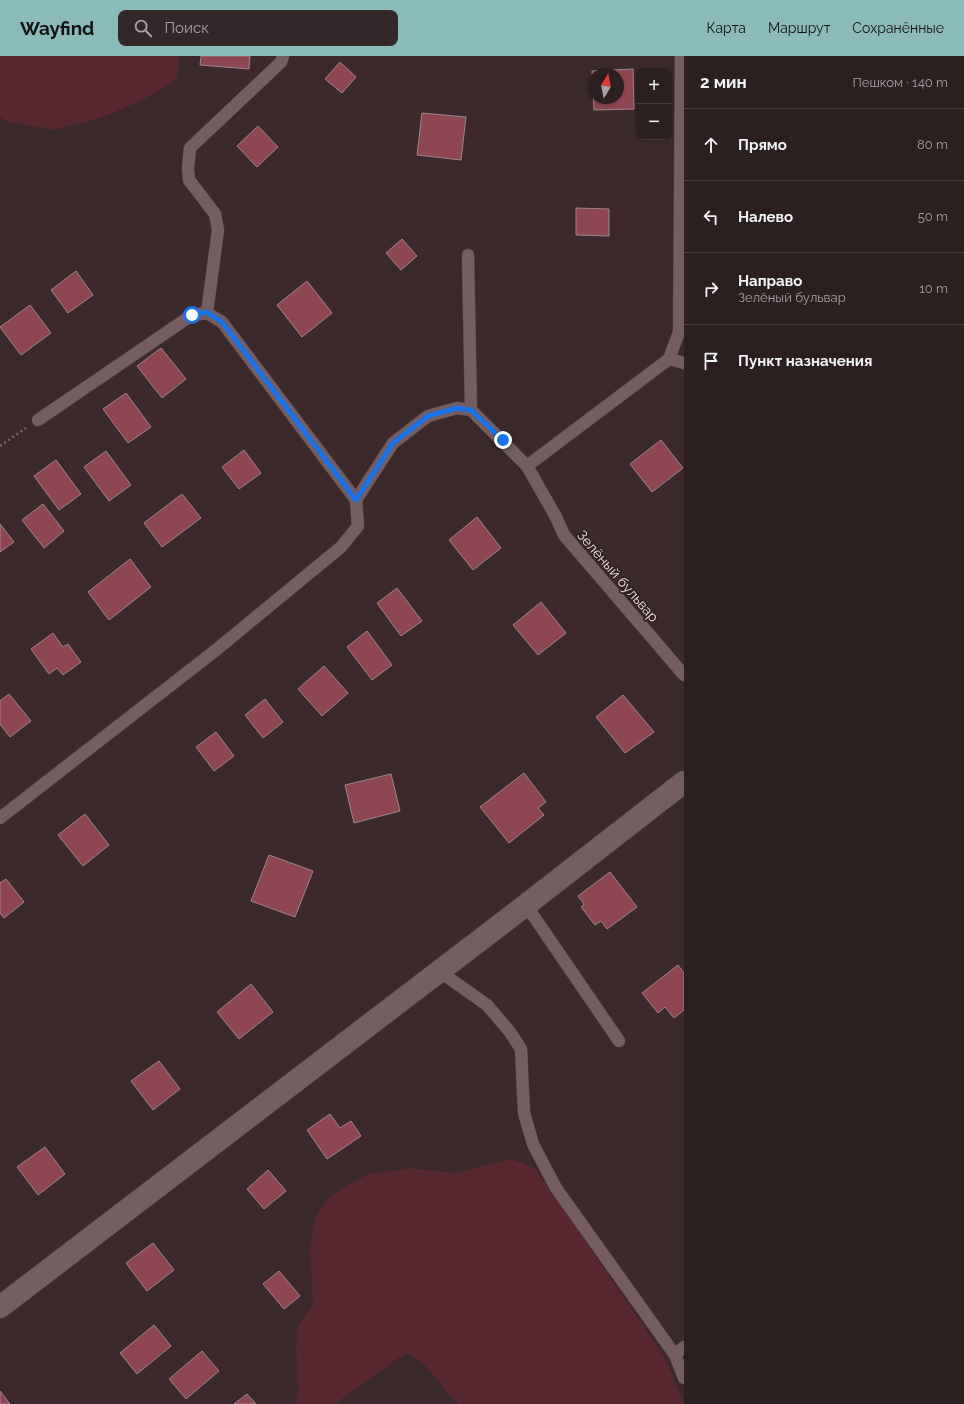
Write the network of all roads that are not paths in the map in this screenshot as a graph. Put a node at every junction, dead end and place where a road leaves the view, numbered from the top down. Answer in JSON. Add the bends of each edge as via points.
{"nodes":[{"id":1,"x":283,"y":56,"type":"edge"},
{"id":2,"x":682,"y":56,"type":"edge"},
{"id":3,"x":468,"y":255,"type":"dead end"},
{"id":4,"x":207,"y":312,"type":"junction"},
{"id":5,"x":681,"y":328,"type":"edge"},
{"id":6,"x":669,"y":359,"type":"junction"},
{"id":7,"x":684,"y":362,"type":"edge"},
{"id":8,"x":471,"y":410,"type":"junction"},
{"id":9,"x":38,"y":420,"type":"road end"},
{"id":10,"x":527,"y":466,"type":"junction"},
{"id":11,"x":356,"y":500,"type":"junction"},
{"id":12,"x":684,"y":675,"type":"edge"},
{"id":13,"x":684,"y":782,"type":"edge"},
{"id":14,"x":0,"y":818,"type":"edge"},
{"id":15,"x":526,"y":905,"type":"junction"},
{"id":16,"x":440,"y":971,"type":"junction"},
{"id":17,"x":619,"y":1041,"type":"dead end"},
{"id":18,"x":0,"y":1307,"type":"edge"},
{"id":19,"x":684,"y":1347,"type":"edge"},
{"id":20,"x":675,"y":1355,"type":"junction"},
{"id":21,"x":684,"y":1378,"type":"edge"}],
"edges":[{"from":1,"to":4,"type":"lane","via":[[281,62],[190,148],[189,180],[215,214],[218,230]]},
{"from":2,"to":5,"type":"lane"},
{"from":3,"to":8,"type":"lane"},
{"from":4,"to":9,"type":"lane","via":[[192,315]]},
{"from":4,"to":11,"type":"lane","via":[[222,322]]},
{"from":5,"to":6,"type":"lane"},
{"from":6,"to":7,"type":"lane"},
{"from":6,"to":10,"type":"lane"},
{"from":8,"to":10,"type":"lane","name":"Зелёный бульвар"},
{"from":8,"to":11,"type":"lane","via":[[457,408],[428,416],[393,443]]},
{"from":10,"to":12,"type":"lane","name":"Зелёный бульвар","via":[[564,536]]},
{"from":11,"to":14,"type":"lane","via":[[358,526],[341,547],[216,650]]},
{"from":13,"to":15,"type":"street"},
{"from":15,"to":16,"type":"street"},
{"from":15,"to":17,"type":"lane"},
{"from":16,"to":18,"type":"street"},
{"from":16,"to":20,"type":"lane","via":[[487,1005],[521,1049],[524,1112],[533,1144],[556,1188]]},
{"from":19,"to":20,"type":"lane"},
{"from":20,"to":21,"type":"lane"}]}
